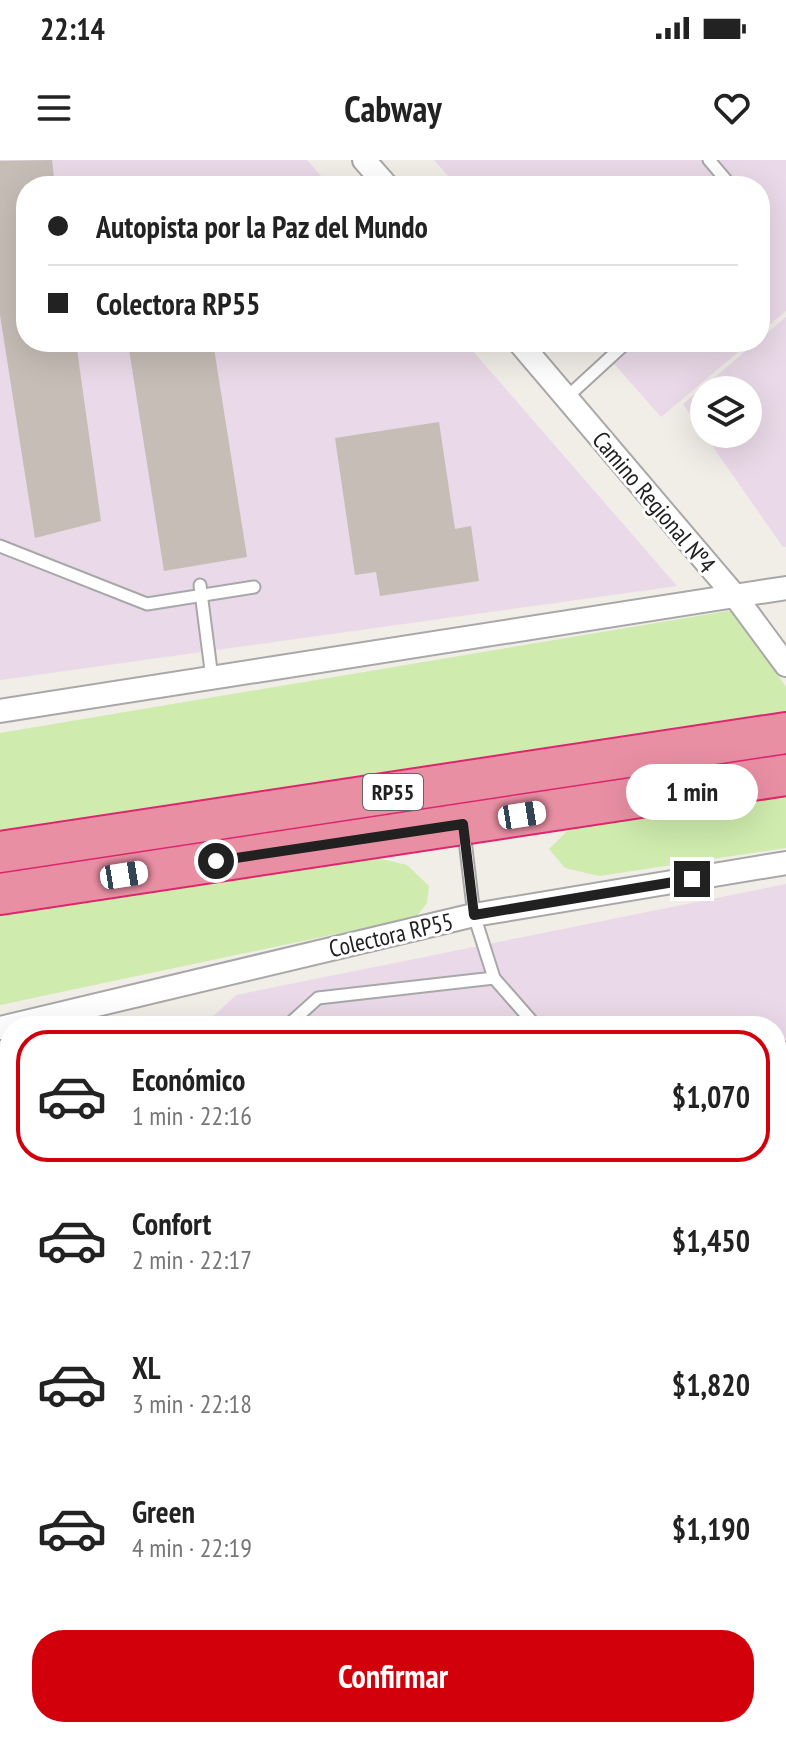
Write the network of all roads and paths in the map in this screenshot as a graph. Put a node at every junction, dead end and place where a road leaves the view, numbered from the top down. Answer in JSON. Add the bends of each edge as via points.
{"nodes":[{"id":1,"x":364,"y":160,"type":"edge"},
{"id":2,"x":709,"y":160,"type":"edge"},
{"id":3,"x":378,"y":176,"type":"edge"},
{"id":4,"x":723,"y":176,"type":"edge"},
{"id":5,"x":527,"y":352,"type":"edge"},
{"id":6,"x":616,"y":352,"type":"edge"},
{"id":7,"x":566,"y":398,"type":"junction"},
{"id":8,"x":0,"y":546,"type":"edge"},
{"id":9,"x":254,"y":587,"type":"dead end"},
{"id":10,"x":786,"y":588,"type":"edge"},
{"id":11,"x":201,"y":590,"type":"junction"},
{"id":12,"x":735,"y":596,"type":"junction"},
{"id":13,"x":786,"y":665,"type":"edge"},
{"id":14,"x":212,"y":678,"type":"junction"},
{"id":15,"x":0,"y":711,"type":"edge"},
{"id":16,"x":786,"y":733,"type":"edge"},
{"id":17,"x":786,"y":775,"type":"edge"},
{"id":18,"x":463,"y":824,"type":"junction"},
{"id":19,"x":0,"y":852,"type":"edge"},
{"id":20,"x":786,"y":863,"type":"edge"},
{"id":21,"x":0,"y":894,"type":"edge"},
{"id":22,"x":474,"y":915,"type":"junction"},
{"id":23,"x":494,"y":978,"type":"junction"},
{"id":24,"x":50,"y":1016,"type":"edge"},
{"id":25,"x":298,"y":1016,"type":"edge"},
{"id":26,"x":527,"y":1016,"type":"edge"}],
"edges":[{"from":1,"to":3,"type":"street"},
{"from":2,"to":4,"type":"lane"},
{"from":5,"to":7,"type":"street","name":"Camino Regional Nº4"},
{"from":6,"to":7,"type":"lane"},
{"from":7,"to":12,"type":"street","name":"Camino Regional Nº4"},
{"from":8,"to":11,"type":"lane","via":[[147,604]]},
{"from":9,"to":11,"type":"lane"},
{"from":10,"to":12,"type":"street"},
{"from":11,"to":14,"type":"lane"},
{"from":12,"to":13,"type":"street","name":"Camino Regional Nº4"},
{"from":12,"to":14,"type":"street"},
{"from":14,"to":15,"type":"street"},
{"from":16,"to":19,"type":"highway","number":"RP55"},
{"from":17,"to":18,"type":"highway","number":"RP55"},
{"from":18,"to":21,"type":"highway","number":"RP55"},
{"from":18,"to":22,"type":"lane"},
{"from":20,"to":22,"type":"street","name":"Colectora RP55"},
{"from":22,"to":23,"type":"lane"},
{"from":22,"to":24,"type":"street","name":"Colectora RP55"},
{"from":23,"to":25,"type":"lane","via":[[318,998]]},
{"from":23,"to":26,"type":"lane"}]}
